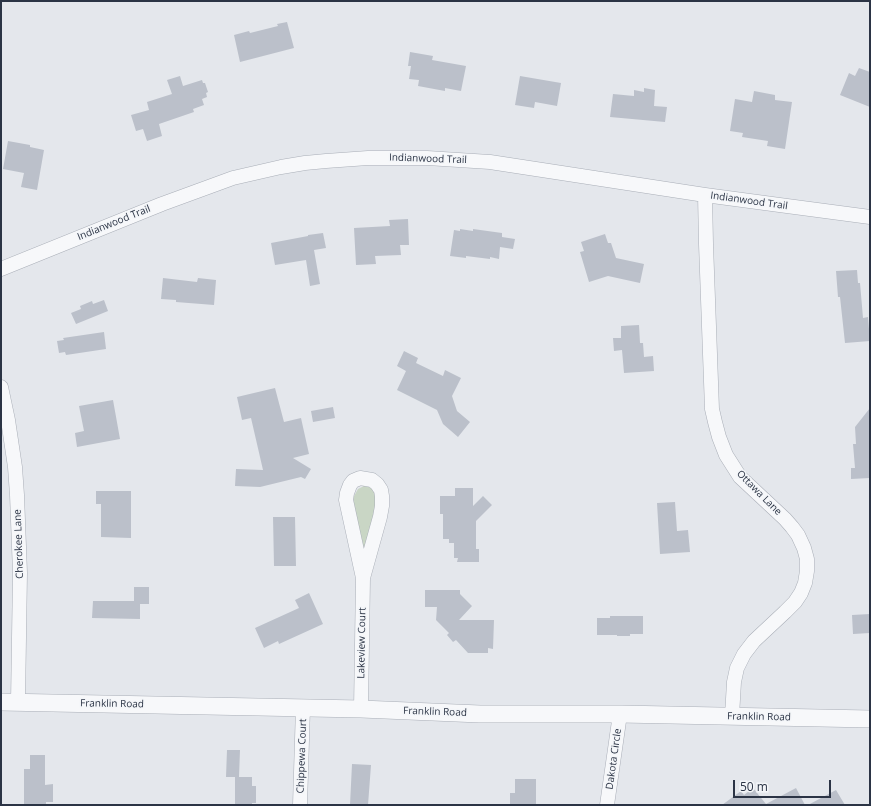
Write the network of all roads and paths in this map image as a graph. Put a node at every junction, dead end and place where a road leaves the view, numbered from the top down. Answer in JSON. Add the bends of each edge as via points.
{"nodes":[{"id":1,"x":705,"y":195,"type":"junction"},
{"id":2,"x":870,"y":217,"type":"edge"},
{"id":3,"x":1,"y":270,"type":"edge"},
{"id":4,"x":1,"y":387,"type":"edge"},
{"id":5,"x":363,"y":578,"type":"junction"},
{"id":6,"x":1,"y":702,"type":"edge"},
{"id":7,"x":18,"y":702,"type":"junction"},
{"id":8,"x":303,"y":708,"type":"junction"},
{"id":9,"x":361,"y":709,"type":"junction"},
{"id":10,"x":620,"y":714,"type":"junction"},
{"id":11,"x":732,"y":716,"type":"junction"},
{"id":12,"x":870,"y":719,"type":"edge"},
{"id":13,"x":300,"y":805,"type":"edge"},
{"id":14,"x":607,"y":805,"type":"edge"}],
"edges":[{"from":1,"to":2,"type":"street","name":"Indianwood Trail"},
{"from":1,"to":3,"type":"street","name":"Indianwood Trail","via":[[469,160],[405,157],[326,161],[281,167],[233,178],[162,204]]},
{"from":1,"to":11,"type":"street","name":"Ottawa Lane","via":[[712,409],[719,437],[726,455],[740,477],[792,526],[798,535],[804,548],[807,572],[801,593],[795,602],[744,654],[734,682]]},
{"from":4,"to":7,"type":"street","name":"Cherokee Lane","via":[[11,435],[17,495],[20,573]]},
{"from":5,"to":5,"type":"street","name":"Lakeview Court","via":[[380,517],[382,496],[377,484],[372,480],[360,478],[350,485],[346,500]]},
{"from":5,"to":9,"type":"street","name":"Lakeview Court"},
{"from":6,"to":7,"type":"street","name":"Franklin Road"},
{"from":7,"to":8,"type":"street","name":"Franklin Road"},
{"from":8,"to":9,"type":"street","name":"Franklin Road"},
{"from":8,"to":13,"type":"street","name":"Chippewa Court"},
{"from":9,"to":10,"type":"street","name":"Franklin Road","via":[[480,714]]},
{"from":10,"to":11,"type":"street","name":"Franklin Road"},
{"from":10,"to":14,"type":"street","name":"Dakota Circle"},
{"from":11,"to":12,"type":"street","name":"Franklin Road"}]}
